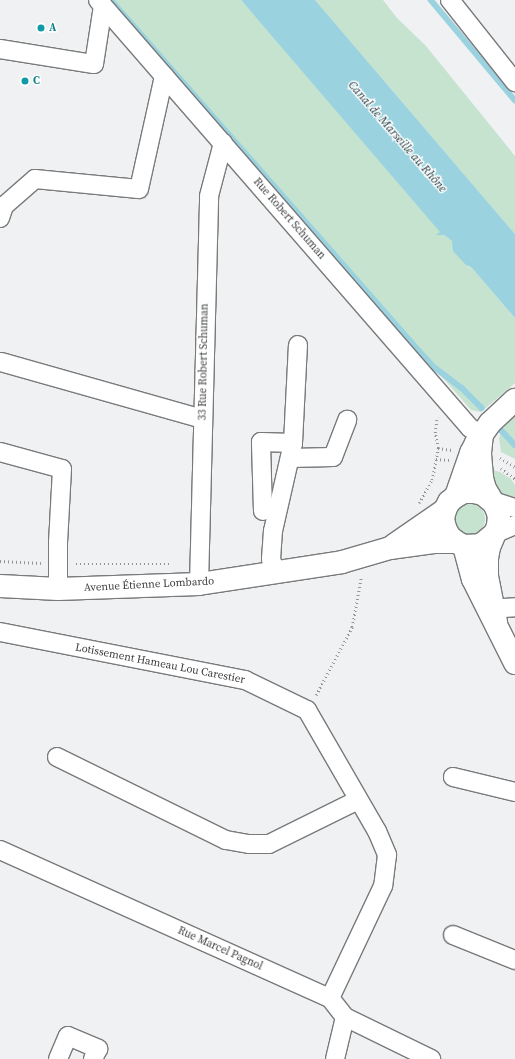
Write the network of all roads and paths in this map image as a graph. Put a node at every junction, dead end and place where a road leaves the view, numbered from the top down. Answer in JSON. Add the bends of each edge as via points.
{"nodes":[{"id":1,"x":450,"y":0,"type":"edge"},
{"id":2,"x":100,"y":3,"type":"edge"},
{"id":3,"x":0,"y":49,"type":"edge"},
{"id":4,"x":164,"y":76,"type":"junction"},
{"id":5,"x":515,"y":82,"type":"edge"},
{"id":6,"x":223,"y":143,"type":"junction"},
{"id":7,"x":0,"y":218,"type":"edge"},
{"id":8,"x":298,"y":345,"type":"dead end"},
{"id":9,"x":1,"y":362,"type":"edge"},
{"id":10,"x":515,"y":400,"type":"edge"},
{"id":11,"x":202,"y":419,"type":"junction"},
{"id":12,"x":347,"y":420,"type":"dead end"},
{"id":13,"x":482,"y":434,"type":"junction"},
{"id":14,"x":291,"y":450,"type":"junction"},
{"id":15,"x":0,"y":452,"type":"edge"},
{"id":16,"x":490,"y":500,"type":"junction"},
{"id":17,"x":450,"y":503,"type":"junction"},
{"id":18,"x":515,"y":508,"type":"edge"},
{"id":19,"x":262,"y":512,"type":"dead end"},
{"id":20,"x":515,"y":525,"type":"edge"},
{"id":21,"x":494,"y":534,"type":"junction"},
{"id":22,"x":460,"y":544,"type":"junction"},
{"id":23,"x":390,"y":548,"type":"junction"},
{"id":24,"x":276,"y":573,"type":"junction"},
{"id":25,"x":361,"y":578,"type":"dead end"},
{"id":26,"x":199,"y":584,"type":"junction"},
{"id":27,"x":0,"y":586,"type":"edge"},
{"id":28,"x":58,"y":589,"type":"junction"},
{"id":29,"x":515,"y":607,"type":"edge"},
{"id":30,"x":493,"y":613,"type":"junction"},
{"id":31,"x":0,"y":632,"type":"edge"},
{"id":32,"x":515,"y":663,"type":"edge"},
{"id":33,"x":308,"y":710,"type":"junction"},
{"id":34,"x":57,"y":758,"type":"dead end"},
{"id":35,"x":453,"y":776,"type":"dead end"},
{"id":36,"x":515,"y":792,"type":"edge"},
{"id":37,"x":358,"y":800,"type":"junction"},
{"id":38,"x":0,"y":850,"type":"edge"},
{"id":39,"x":453,"y":934,"type":"dead end"},
{"id":40,"x":515,"y":960,"type":"edge"},
{"id":41,"x":330,"y":998,"type":"junction"},
{"id":42,"x":346,"y":1017,"type":"junction"},
{"id":43,"x":58,"y":1059,"type":"edge"},
{"id":44,"x":93,"y":1059,"type":"edge"},
{"id":45,"x":335,"y":1059,"type":"edge"},
{"id":46,"x":431,"y":1059,"type":"edge"}],
"edges":[{"from":1,"to":5,"type":"street"},
{"from":2,"to":3,"type":"street","via":[[94,64]]},
{"from":2,"to":4,"type":"street","name":"Rue Robert Schuman"},
{"from":4,"to":6,"type":"street","name":"Rue Robert Schuman"},
{"from":4,"to":7,"type":"street","via":[[139,190],[35,179],[4,206]]},
{"from":6,"to":11,"type":"street","name":"33 Rue Robert Schuman","via":[[208,196]]},
{"from":6,"to":13,"type":"street","name":"Rue Robert Schuman","via":[[470,428]]},
{"from":8,"to":14,"type":"street"},
{"from":9,"to":11,"type":"street"},
{"from":10,"to":13,"type":"main road"},
{"from":11,"to":26,"type":"street","name":"33 Rue Robert Schuman"},
{"from":12,"to":14,"type":"street","via":[[333,457]]},
{"from":13,"to":16,"type":"main road","via":[[481,471]]},
{"from":13,"to":17,"type":"main road","via":[[471,452]]},
{"from":14,"to":19,"type":"street","via":[[261,442]]},
{"from":14,"to":24,"type":"street","via":[[273,531],[271,559]]},
{"from":15,"to":28,"type":"street","via":[[62,469]]},
{"from":16,"to":17,"type":"main road","via":[[483,494],[464,492]]},
{"from":16,"to":18,"type":"street"},
{"from":16,"to":21,"type":"main road","via":[[496,507],[498,516],[498,526]]},
{"from":17,"to":22,"type":"main road","via":[[443,519],[445,528],[449,536]]},
{"from":17,"to":23,"type":"main road","name":"Avenue Étienne Lombardo"},
{"from":20,"to":21,"type":"street"},
{"from":21,"to":22,"type":"main road","via":[[481,545]]},
{"from":21,"to":30,"type":"main road","via":[[489,547],[487,570]]},
{"from":22,"to":23,"type":"main road","name":"Avenue Étienne Lombardo","via":[[434,542]]},
{"from":22,"to":30,"type":"main road","via":[[474,579]]},
{"from":23,"to":24,"type":"main road","name":"Avenue Étienne Lombardo","via":[[342,562]]},
{"from":24,"to":26,"type":"main road","name":"Avenue Étienne Lombardo"},
{"from":25,"to":33,"type":"path","via":[[352,627]]},
{"from":26,"to":28,"type":"main road","name":"Avenue Étienne Lombardo"},
{"from":27,"to":28,"type":"main road","name":"Avenue Étienne Lombardo"},
{"from":29,"to":30,"type":"street"},
{"from":30,"to":32,"type":"main road"},
{"from":31,"to":33,"type":"street","name":"Lotissement Hameau Lou Carestier","via":[[245,680]]},
{"from":33,"to":37,"type":"street"},
{"from":34,"to":37,"type":"street","via":[[226,840],[249,844],[269,844]]},
{"from":35,"to":36,"type":"street"},
{"from":37,"to":41,"type":"street","via":[[377,831],[386,855],[383,886]]},
{"from":38,"to":41,"type":"street","name":"Rue Marcel Pagnol"},
{"from":39,"to":40,"type":"street"},
{"from":41,"to":42,"type":"street","name":"Rue Marcel Pagnol"},
{"from":42,"to":45,"type":"street"},
{"from":42,"to":46,"type":"street","name":"Rue Marcel Pagnol"},
{"from":43,"to":44,"type":"street","via":[[68,1036],[98,1049]]}]}
